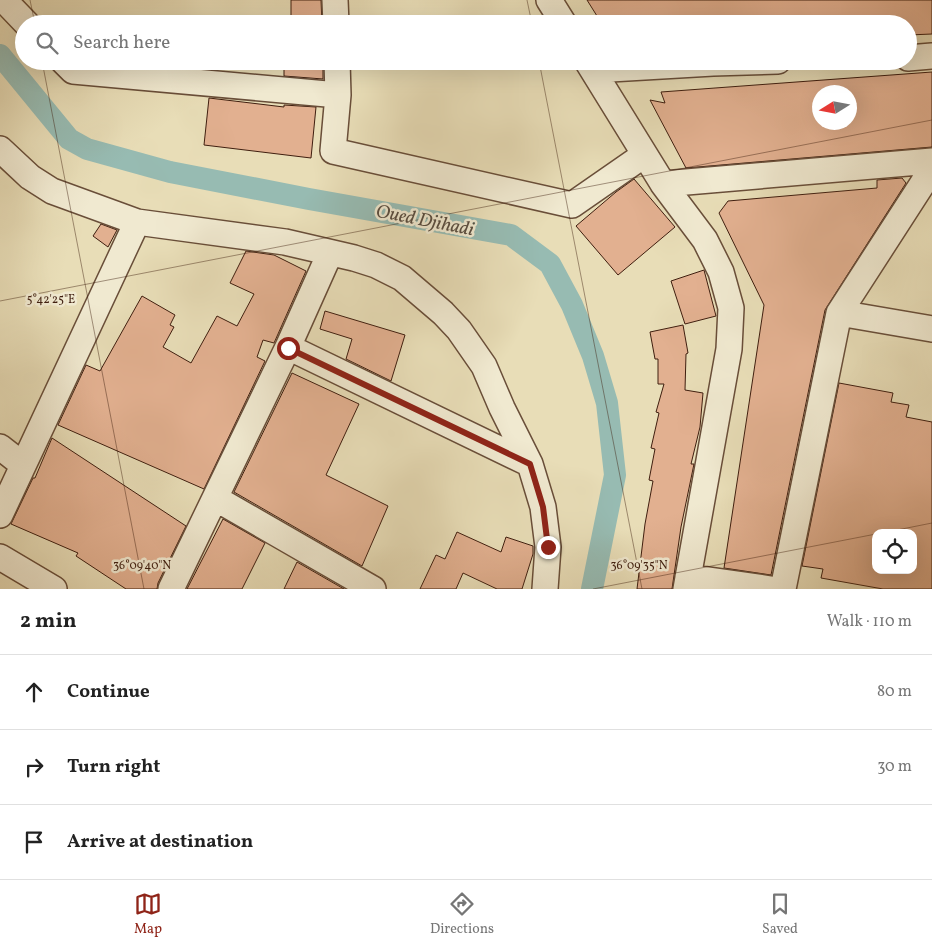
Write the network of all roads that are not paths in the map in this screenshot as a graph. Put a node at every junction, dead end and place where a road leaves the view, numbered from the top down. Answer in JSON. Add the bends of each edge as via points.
{"nodes":[{"id":1,"x":4,"y":0,"type":"edge"},
{"id":2,"x":335,"y":0,"type":"edge"},
{"id":3,"x":549,"y":0,"type":"edge"},
{"id":4,"x":18,"y":15,"type":"edge"},
{"id":5,"x":336,"y":15,"type":"edge"},
{"id":6,"x":558,"y":15,"type":"edge"},
{"id":7,"x":932,"y":56,"type":"edge"},
{"id":8,"x":917,"y":57,"type":"edge"},
{"id":9,"x":71,"y":70,"type":"edge"},
{"id":10,"x":337,"y":70,"type":"edge"},
{"id":11,"x":592,"y":70,"type":"edge"},
{"id":12,"x":338,"y":96,"type":"junction"},
{"id":13,"x":0,"y":149,"type":"edge"},
{"id":14,"x":644,"y":155,"type":"junction"},
{"id":15,"x":932,"y":161,"type":"edge"},
{"id":16,"x":932,"y":169,"type":"edge"},
{"id":17,"x":663,"y":184,"type":"junction"},
{"id":18,"x":137,"y":222,"type":"junction"},
{"id":19,"x":330,"y":253,"type":"junction"},
{"id":20,"x":840,"y":313,"type":"junction"},
{"id":21,"x":932,"y":329,"type":"edge"},
{"id":22,"x":288,"y":348,"type":"junction"},
{"id":23,"x":0,"y":447,"type":"edge"},
{"id":24,"x":530,"y":464,"type":"junction"},
{"id":25,"x":23,"y":465,"type":"junction"},
{"id":26,"x":215,"y":498,"type":"junction"},
{"id":27,"x":0,"y":515,"type":"edge"},
{"id":28,"x":0,"y":557,"type":"edge"},
{"id":29,"x":687,"y":583,"type":"edge"},
{"id":30,"x":54,"y":589,"type":"edge"},
{"id":31,"x":171,"y":589,"type":"edge"},
{"id":32,"x":374,"y":589,"type":"edge"},
{"id":33,"x":544,"y":589,"type":"edge"},
{"id":34,"x":770,"y":589,"type":"edge"},
{"id":35,"x":783,"y":589,"type":"edge"}],
"edges":[{"from":1,"to":4,"type":"street"},
{"from":2,"to":5,"type":"street"},
{"from":3,"to":6,"type":"street"},
{"from":7,"to":8,"type":"street"},
{"from":9,"to":12,"type":"street"},
{"from":10,"to":12,"type":"street"},
{"from":11,"to":14,"type":"street"},
{"from":12,"to":14,"type":"street","via":[[332,151],[572,205]]},
{"from":13,"to":18,"type":"street","via":[[30,177],[52,191]]},
{"from":14,"to":17,"type":"street"},
{"from":15,"to":17,"type":"street"},
{"from":16,"to":20,"type":"street"},
{"from":17,"to":29,"type":"street","via":[[705,240],[721,272],[731,308],[729,349]]},
{"from":18,"to":19,"type":"street","via":[[285,242]]},
{"from":18,"to":25,"type":"street"},
{"from":19,"to":22,"type":"street"},
{"from":19,"to":24,"type":"street","via":[[361,260],[402,278],[459,330],[484,366]]},
{"from":20,"to":21,"type":"street"},
{"from":20,"to":35,"type":"street"},
{"from":22,"to":24,"type":"street"},
{"from":22,"to":26,"type":"street"},
{"from":23,"to":25,"type":"street"},
{"from":24,"to":33,"type":"street","via":[[543,507],[548,547]]},
{"from":25,"to":27,"type":"street"},
{"from":26,"to":31,"type":"street"},
{"from":26,"to":32,"type":"street"},
{"from":28,"to":30,"type":"street"},
{"from":29,"to":34,"type":"street"}]}
